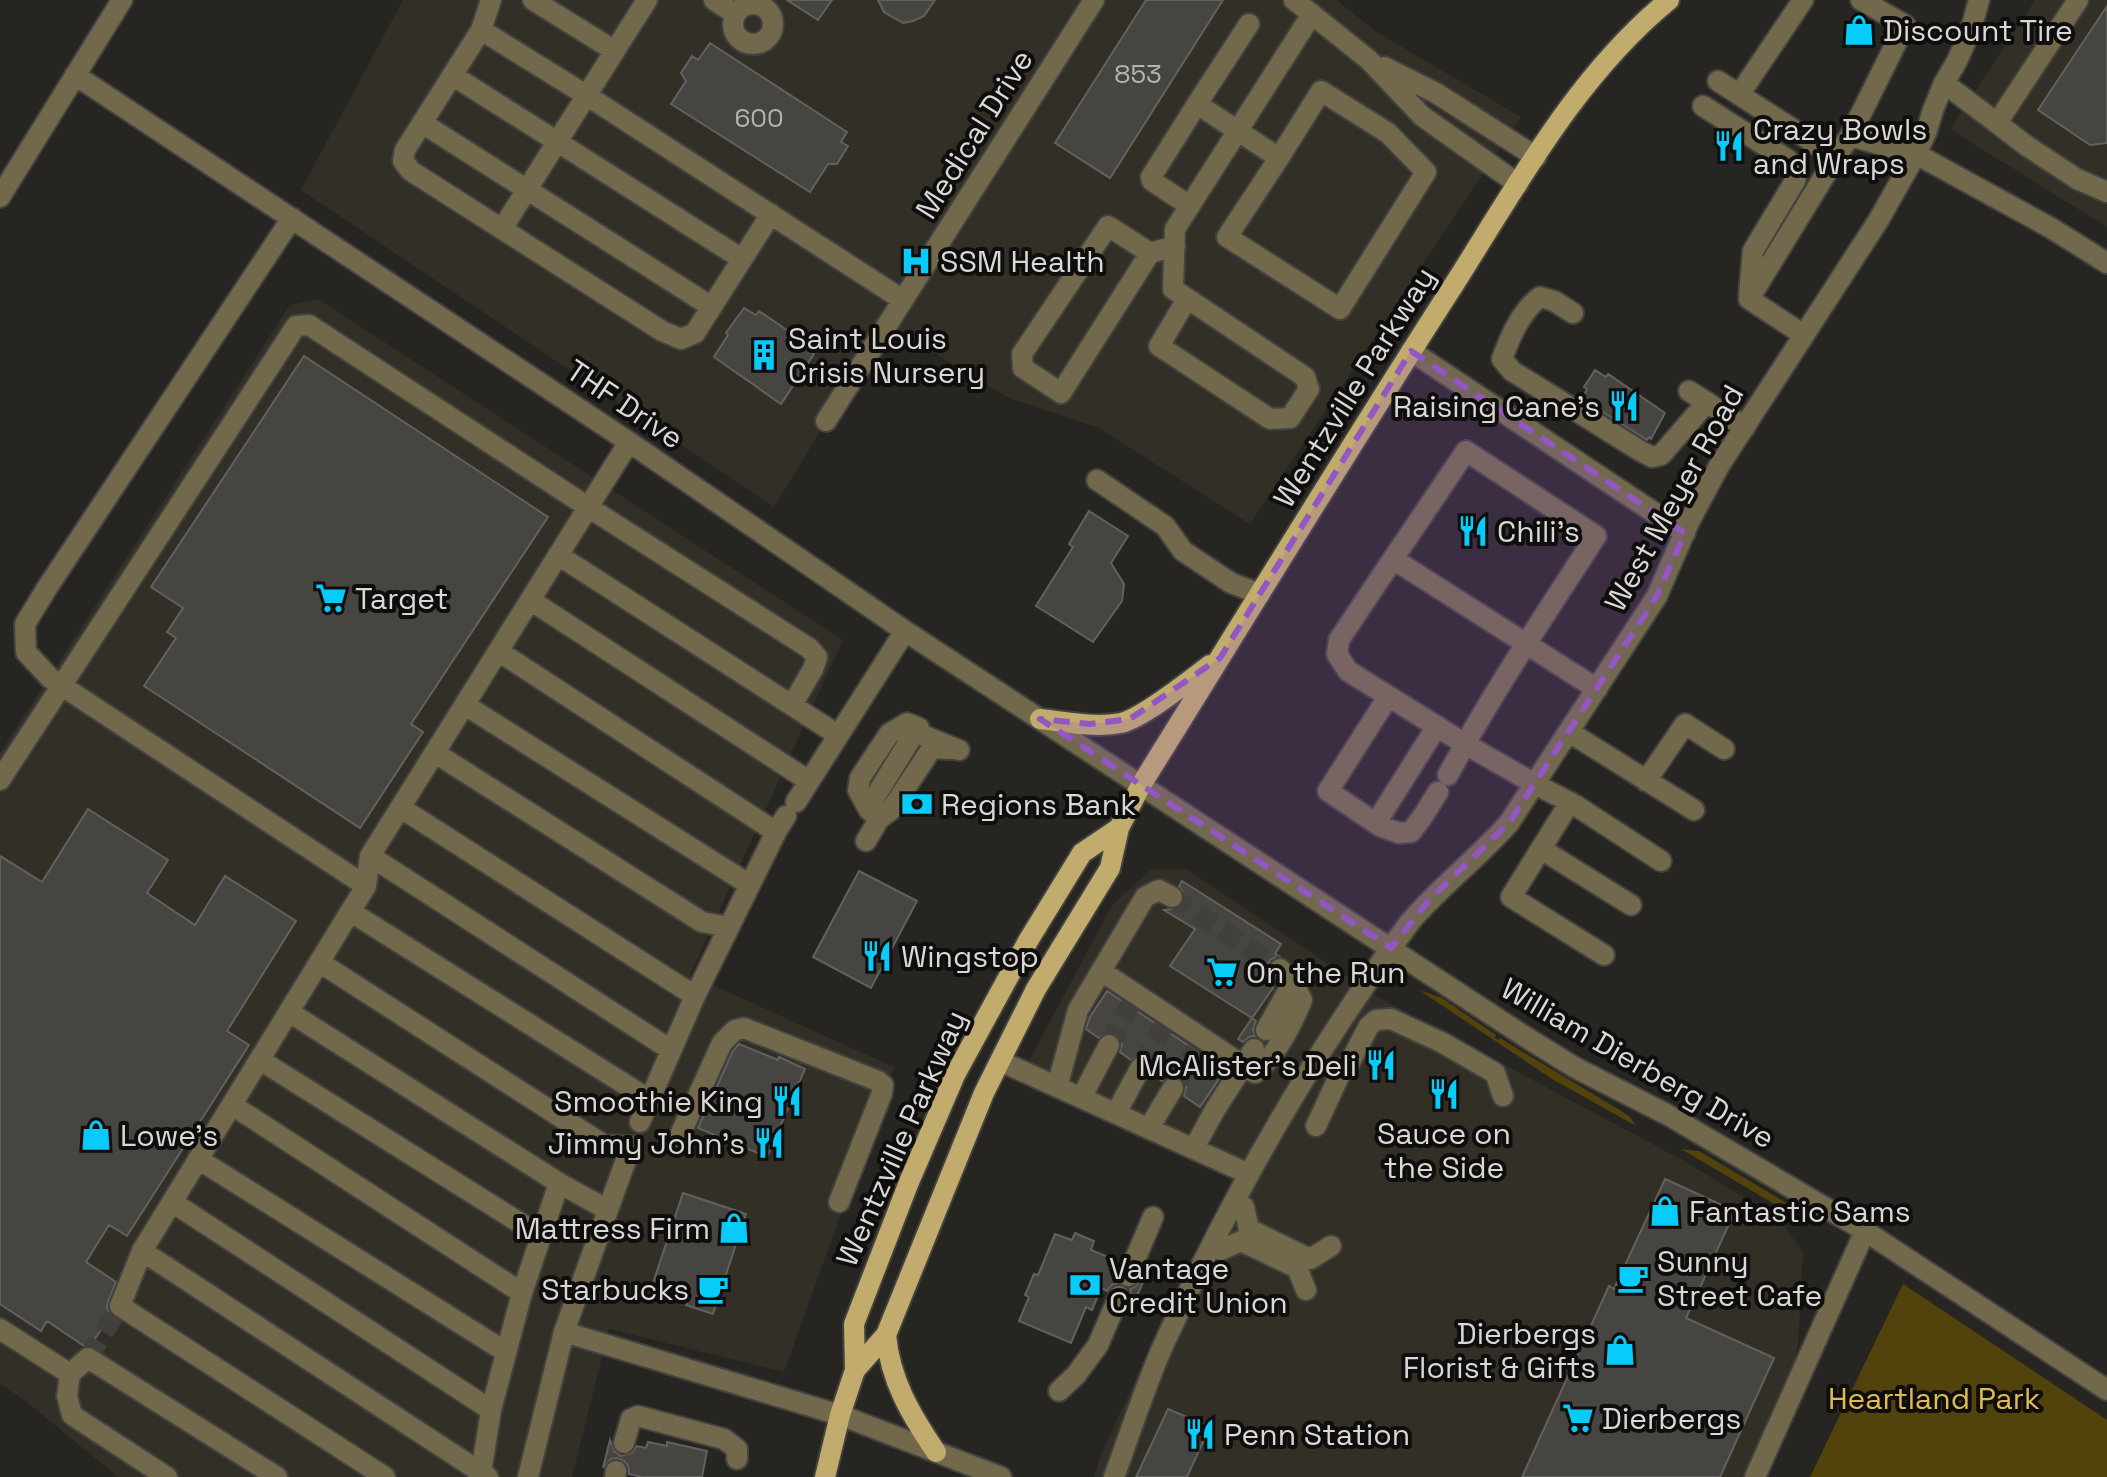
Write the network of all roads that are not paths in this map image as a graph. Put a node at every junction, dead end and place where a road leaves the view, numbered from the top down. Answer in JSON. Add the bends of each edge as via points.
{"nodes":[{"id":1,"x":122,"y":0,"type":"edge"},
{"id":2,"x":491,"y":0,"type":"edge"},
{"id":3,"x":533,"y":0,"type":"edge"},
{"id":4,"x":714,"y":0,"type":"edge"},
{"id":5,"x":1094,"y":0,"type":"edge"},
{"id":6,"x":1294,"y":0,"type":"edge"},
{"id":7,"x":1669,"y":0,"type":"edge"},
{"id":8,"x":1803,"y":0,"type":"edge"},
{"id":9,"x":1861,"y":0,"type":"edge"},
{"id":10,"x":1979,"y":0,"type":"edge"},
{"id":11,"x":2078,"y":0,"type":"edge"},
{"id":12,"x":644,"y":1,"type":"edge"},
{"id":13,"x":735,"y":14,"type":"dead end"},
{"id":14,"x":1312,"y":14,"type":"junction"},
{"id":15,"x":1249,"y":24,"type":"dead end"},
{"id":16,"x":481,"y":30,"type":"junction"},
{"id":17,"x":615,"y":51,"type":"junction"},
{"id":18,"x":1369,"y":60,"type":"junction"},
{"id":19,"x":75,"y":75,"type":"junction"},
{"id":20,"x":452,"y":75,"type":"junction"},
{"id":21,"x":1718,"y":81,"type":"dead end"},
{"id":22,"x":1944,"y":83,"type":"junction"},
{"id":23,"x":586,"y":95,"type":"junction"},
{"id":24,"x":1739,"y":95,"type":"junction"},
{"id":25,"x":1197,"y":104,"type":"junction"},
{"id":26,"x":1703,"y":106,"type":"dead end"},
{"id":27,"x":422,"y":123,"type":"junction"},
{"id":28,"x":1997,"y":123,"type":"junction"},
{"id":29,"x":1237,"y":131,"type":"junction"},
{"id":30,"x":1850,"y":136,"type":"junction"},
{"id":31,"x":558,"y":141,"type":"junction"},
{"id":32,"x":1916,"y":154,"type":"junction"},
{"id":33,"x":1536,"y":157,"type":"junction"},
{"id":34,"x":1836,"y":157,"type":"junction"},
{"id":35,"x":1279,"y":158,"type":"junction"},
{"id":36,"x":1518,"y":184,"type":"junction"},
{"id":37,"x":527,"y":189,"type":"junction"},
{"id":38,"x":2107,"y":192,"type":"edge"},
{"id":39,"x":0,"y":197,"type":"edge"},
{"id":40,"x":1190,"y":206,"type":"junction"},
{"id":41,"x":771,"y":214,"type":"junction"},
{"id":42,"x":292,"y":218,"type":"junction"},
{"id":43,"x":502,"y":229,"type":"junction"},
{"id":44,"x":1175,"y":246,"type":"junction"},
{"id":45,"x":1150,"y":253,"type":"junction"},
{"id":46,"x":742,"y":259,"type":"junction"},
{"id":47,"x":2107,"y":263,"type":"edge"},
{"id":48,"x":1187,"y":299,"type":"junction"},
{"id":49,"x":1749,"y":299,"type":"junction"},
{"id":50,"x":903,"y":300,"type":"junction"},
{"id":51,"x":712,"y":307,"type":"junction"},
{"id":52,"x":1573,"y":313,"type":"dead end"},
{"id":53,"x":1804,"y":335,"type":"junction"},
{"id":54,"x":1411,"y":351,"type":"junction"},
{"id":55,"x":826,"y":421,"type":"dead end"},
{"id":56,"x":1745,"y":427,"type":"junction"},
{"id":57,"x":629,"y":442,"type":"junction"},
{"id":58,"x":1097,"y":480,"type":"dead end"},
{"id":59,"x":588,"y":507,"type":"junction"},
{"id":60,"x":1685,"y":533,"type":"junction"},
{"id":61,"x":558,"y":555,"type":"junction"},
{"id":62,"x":1393,"y":559,"type":"junction"},
{"id":63,"x":1260,"y":594,"type":"junction"},
{"id":64,"x":530,"y":600,"type":"junction"},
{"id":65,"x":905,"y":631,"type":"junction"},
{"id":66,"x":1526,"y":644,"type":"junction"},
{"id":67,"x":498,"y":651,"type":"junction"},
{"id":68,"x":1220,"y":658,"type":"junction"},
{"id":69,"x":62,"y":686,"type":"junction"},
{"id":70,"x":1597,"y":689,"type":"junction"},
{"id":71,"x":1388,"y":697,"type":"junction"},
{"id":72,"x":465,"y":705,"type":"junction"},
{"id":73,"x":792,"y":705,"type":"junction"},
{"id":74,"x":1040,"y":719,"type":"junction"},
{"id":75,"x":1437,"y":726,"type":"junction"},
{"id":76,"x":1569,"y":732,"type":"junction"},
{"id":77,"x":838,"y":735,"type":"junction"},
{"id":78,"x":1465,"y":744,"type":"junction"},
{"id":79,"x":1724,"y":749,"type":"dead end"},
{"id":80,"x":959,"y":750,"type":"junction"},
{"id":81,"x":435,"y":753,"type":"junction"},
{"id":82,"x":0,"y":780,"type":"edge"},
{"id":83,"x":809,"y":781,"type":"junction"},
{"id":84,"x":1646,"y":781,"type":"junction"},
{"id":85,"x":1535,"y":784,"type":"junction"},
{"id":86,"x":1141,"y":785,"type":"junction"},
{"id":87,"x":1570,"y":802,"type":"junction"},
{"id":88,"x":401,"y":808,"type":"junction"},
{"id":89,"x":1694,"y":810,"type":"dead end"},
{"id":90,"x":786,"y":817,"type":"junction"},
{"id":91,"x":879,"y":819,"type":"junction"},
{"id":92,"x":1376,"y":823,"type":"junction"},
{"id":93,"x":1119,"y":828,"type":"junction"},
{"id":94,"x":866,"y":841,"type":"dead end"},
{"id":95,"x":1541,"y":849,"type":"junction"},
{"id":96,"x":370,"y":856,"type":"junction"},
{"id":97,"x":1661,"y":861,"type":"dead end"},
{"id":98,"x":750,"y":885,"type":"junction"},
{"id":99,"x":366,"y":886,"type":"junction"},
{"id":100,"x":1172,"y":897,"type":"dead end"},
{"id":101,"x":1631,"y":905,"type":"dead end"},
{"id":102,"x":351,"y":912,"type":"junction"},
{"id":103,"x":729,"y":927,"type":"junction"},
{"id":104,"x":1391,"y":948,"type":"junction"},
{"id":105,"x":1604,"y":955,"type":"dead end"},
{"id":106,"x":319,"y":962,"type":"junction"},
{"id":107,"x":1101,"y":971,"type":"junction"},
{"id":108,"x":695,"y":996,"type":"junction"},
{"id":109,"x":289,"y":1012,"type":"junction"},
{"id":110,"x":1266,"y":1030,"type":"dead end"},
{"id":111,"x":1109,"y":1045,"type":"tunnel mouth"},
{"id":112,"x":671,"y":1050,"type":"junction"},
{"id":113,"x":1248,"y":1057,"type":"junction"},
{"id":114,"x":260,"y":1060,"type":"junction"},
{"id":115,"x":1000,"y":1061,"type":"junction"},
{"id":116,"x":1141,"y":1067,"type":"tunnel mouth"},
{"id":117,"x":1057,"y":1087,"type":"junction"},
{"id":118,"x":1173,"y":1088,"type":"tunnel mouth"},
{"id":119,"x":1503,"y":1096,"type":"dead end"},
{"id":120,"x":1081,"y":1098,"type":"junction"},
{"id":121,"x":650,"y":1100,"type":"junction"},
{"id":122,"x":232,"y":1105,"type":"junction"},
{"id":123,"x":1116,"y":1113,"type":"junction"},
{"id":124,"x":640,"y":1122,"type":"dead end"},
{"id":125,"x":1316,"y":1126,"type":"dead end"},
{"id":126,"x":1149,"y":1128,"type":"junction"},
{"id":127,"x":679,"y":1137,"type":"dead end"},
{"id":128,"x":1194,"y":1148,"type":"junction"},
{"id":129,"x":198,"y":1159,"type":"junction"},
{"id":130,"x":1249,"y":1174,"type":"junction"},
{"id":131,"x":559,"y":1183,"type":"junction"},
{"id":132,"x":172,"y":1202,"type":"junction"},
{"id":133,"x":839,"y":1202,"type":"dead end"},
{"id":134,"x":1244,"y":1207,"type":"dead end"},
{"id":135,"x":608,"y":1210,"type":"junction"},
{"id":136,"x":1153,"y":1217,"type":"dead end"},
{"id":137,"x":1865,"y":1231,"type":"junction"},
{"id":138,"x":541,"y":1236,"type":"junction"},
{"id":139,"x":1331,"y":1246,"type":"dead end"},
{"id":140,"x":1221,"y":1250,"type":"dead end"},
{"id":141,"x":142,"y":1251,"type":"junction"},
{"id":142,"x":1128,"y":1276,"type":"dead end"},
{"id":143,"x":1306,"y":1290,"type":"dead end"},
{"id":144,"x":522,"y":1293,"type":"junction"},
{"id":145,"x":1119,"y":1296,"type":"dead end"},
{"id":146,"x":0,"y":1329,"type":"edge"},
{"id":147,"x":564,"y":1332,"type":"junction"},
{"id":148,"x":886,"y":1335,"type":"junction"},
{"id":149,"x":506,"y":1352,"type":"junction"},
{"id":150,"x":855,"y":1370,"type":"junction"},
{"id":151,"x":70,"y":1374,"type":"junction"},
{"id":152,"x":2107,"y":1390,"type":"edge"},
{"id":153,"x":1059,"y":1391,"type":"dead end"},
{"id":154,"x":491,"y":1410,"type":"junction"},
{"id":155,"x":840,"y":1415,"type":"junction"},
{"id":156,"x":624,"y":1443,"type":"dead end"},
{"id":157,"x":936,"y":1452,"type":"junction"},
{"id":158,"x":737,"y":1459,"type":"dead end"},
{"id":159,"x":482,"y":1476,"type":"edge"},
{"id":160,"x":167,"y":1477,"type":"edge"},
{"id":161,"x":277,"y":1477,"type":"edge"},
{"id":162,"x":385,"y":1477,"type":"edge"},
{"id":163,"x":528,"y":1477,"type":"edge"},
{"id":164,"x":825,"y":1477,"type":"edge"},
{"id":165,"x":1001,"y":1477,"type":"edge"},
{"id":166,"x":1114,"y":1477,"type":"edge"},
{"id":167,"x":1755,"y":1477,"type":"edge"}],
"edges":[{"from":1,"to":19,"type":"street"},
{"from":2,"to":16,"type":"street"},
{"from":3,"to":17,"type":"street"},
{"from":4,"to":13,"type":"street"},
{"from":5,"to":50,"type":"street","name":"Medical Drive"},
{"from":6,"to":14,"type":"street"},
{"from":7,"to":33,"type":"main road","name":"Wentzville Parkway","via":[[1613,52]]},
{"from":8,"to":24,"type":"street"},
{"from":9,"to":30,"type":"street","via":[[1905,25]]},
{"from":10,"to":22,"type":"street","name":"West Meyer Road"},
{"from":11,"to":28,"type":"street"},
{"from":12,"to":17,"type":"street"},
{"from":14,"to":18,"type":"street"},
{"from":14,"to":29,"type":"street"},
{"from":15,"to":25,"type":"street"},
{"from":16,"to":20,"type":"street"},
{"from":16,"to":23,"type":"street"},
{"from":17,"to":23,"type":"street"},
{"from":18,"to":33,"type":"street","via":[[1436,93]]},
{"from":18,"to":36,"type":"street","via":[[1422,116]]},
{"from":19,"to":39,"type":"street"},
{"from":19,"to":42,"type":"street","name":"THF Drive"},
{"from":20,"to":27,"type":"street"},
{"from":20,"to":31,"type":"street"},
{"from":21,"to":24,"type":"street"},
{"from":22,"to":28,"type":"street"},
{"from":22,"to":32,"type":"street","name":"West Meyer Road"},
{"from":23,"to":31,"type":"street"},
{"from":23,"to":41,"type":"street"},
{"from":24,"to":34,"type":"street"},
{"from":25,"to":29,"type":"street"},
{"from":25,"to":40,"type":"street","via":[[1151,177]]},
{"from":26,"to":49,"type":"street","via":[[1788,160],[1797,172],[1753,251]]},
{"from":27,"to":37,"type":"street"},
{"from":27,"to":43,"type":"street","via":[[403,161]]},
{"from":28,"to":38,"type":"street","via":[[2077,179]]},
{"from":29,"to":35,"type":"street"},
{"from":29,"to":40,"type":"street"},
{"from":30,"to":32,"type":"street"},
{"from":30,"to":34,"type":"street"},
{"from":31,"to":37,"type":"street"},
{"from":31,"to":46,"type":"street"},
{"from":32,"to":47,"type":"street"},
{"from":32,"to":53,"type":"street","name":"West Meyer Road"},
{"from":33,"to":36,"type":"main road","name":"Wentzville Parkway"},
{"from":34,"to":49,"type":"street"},
{"from":35,"to":35,"type":"street","via":[[1227,237],[1340,309],[1426,172],[1388,133],[1321,91]]},
{"from":36,"to":54,"type":"main road","name":"Wentzville Parkway"},
{"from":37,"to":43,"type":"street"},
{"from":37,"to":51,"type":"street"},
{"from":40,"to":44,"type":"street","via":[[1175,229]]},
{"from":41,"to":46,"type":"street"},
{"from":41,"to":50,"type":"street"},
{"from":42,"to":57,"type":"street","name":"THF Drive"},
{"from":42,"to":69,"type":"street","via":[[25,624],[26,652]]},
{"from":43,"to":51,"type":"street","via":[[681,339],[695,333]]},
{"from":44,"to":45,"type":"street"},
{"from":44,"to":48,"type":"street","via":[[1173,289]]},
{"from":45,"to":45,"type":"street","via":[[1108,226],[1022,354],[1023,368],[1061,393]]},
{"from":46,"to":51,"type":"street"},
{"from":48,"to":48,"type":"street","via":[[1159,346],[1270,419],[1290,418],[1309,389],[1305,377]]},
{"from":49,"to":53,"type":"street"},
{"from":50,"to":55,"type":"street","name":"Medical Drive"},
{"from":52,"to":56,"type":"street","via":[[1540,297],[1528,305],[1502,359],[1512,371],[1652,457],[1661,455],[1698,396]]},
{"from":53,"to":56,"type":"street","name":"West Meyer Road"},
{"from":54,"to":60,"type":"street"},
{"from":54,"to":63,"type":"main road","name":"Wentzville Parkway"},
{"from":56,"to":60,"type":"street","name":"West Meyer Road"},
{"from":57,"to":59,"type":"street"},
{"from":57,"to":65,"type":"street","name":"THF Drive"},
{"from":58,"to":63,"type":"street","via":[[1165,526],[1183,551],[1231,583]]},
{"from":59,"to":61,"type":"street"},
{"from":59,"to":69,"type":"street","via":[[309,325],[296,326]]},
{"from":59,"to":73,"type":"street","via":[[809,648],[817,657]]},
{"from":60,"to":70,"type":"street","name":"West Meyer Road","via":[[1657,596]]},
{"from":61,"to":64,"type":"street"},
{"from":61,"to":73,"type":"street"},
{"from":62,"to":66,"type":"street"},
{"from":62,"to":66,"type":"street","via":[[1466,451],[1596,536]]},
{"from":62,"to":71,"type":"street","via":[[1339,640],[1337,654],[1348,671]]},
{"from":63,"to":68,"type":"main road","name":"Wentzville Parkway"},
{"from":64,"to":67,"type":"street"},
{"from":64,"to":83,"type":"street"},
{"from":65,"to":74,"type":"street","name":"THF Drive"},
{"from":65,"to":77,"type":"street"},
{"from":66,"to":70,"type":"street"},
{"from":66,"to":78,"type":"street"},
{"from":67,"to":72,"type":"street"},
{"from":67,"to":90,"type":"street"},
{"from":68,"to":74,"type":"main road","via":[[1123,723]]},
{"from":68,"to":86,"type":"main road","name":"Wentzville Parkway"},
{"from":69,"to":82,"type":"street"},
{"from":69,"to":99,"type":"street"},
{"from":70,"to":76,"type":"street","name":"West Meyer Road"},
{"from":71,"to":75,"type":"street"},
{"from":71,"to":92,"type":"street","via":[[1328,791]]},
{"from":72,"to":81,"type":"street"},
{"from":72,"to":98,"type":"street"},
{"from":73,"to":77,"type":"street"},
{"from":74,"to":86,"type":"street","name":"THF Drive"},
{"from":75,"to":78,"type":"street"},
{"from":75,"to":92,"type":"street"},
{"from":76,"to":84,"type":"street"},
{"from":76,"to":85,"type":"street","name":"West Meyer Road"},
{"from":77,"to":83,"type":"street"},
{"from":78,"to":85,"type":"street"},
{"from":78,"to":92,"type":"street","via":[[1411,832]]},
{"from":79,"to":84,"type":"street","via":[[1685,724]]},
{"from":80,"to":91,"type":"street","via":[[934,758],[898,814]]},
{"from":80,"to":91,"type":"street","via":[[915,732],[870,805]]},
{"from":80,"to":91,"type":"street","via":[[919,728],[905,729],[862,798]]},
{"from":81,"to":88,"type":"street"},
{"from":81,"to":103,"type":"street","via":[[702,922]]},
{"from":83,"to":90,"type":"street"},
{"from":84,"to":89,"type":"street"},
{"from":85,"to":87,"type":"street"},
{"from":85,"to":104,"type":"street","name":"West Meyer Road","via":[[1488,847],[1430,899]]},
{"from":86,"to":93,"type":"main road","name":"Wentzville Parkway"},
{"from":86,"to":104,"type":"street","name":"William Dierberg Drive"},
{"from":87,"to":95,"type":"street"},
{"from":87,"to":97,"type":"street"},
{"from":88,"to":96,"type":"street"},
{"from":88,"to":108,"type":"street"},
{"from":90,"to":98,"type":"street"},
{"from":91,"to":94,"type":"street"},
{"from":93,"to":115,"type":"main road","name":"Wentzville Parkway","via":[[1110,868],[1036,989]]},
{"from":93,"to":150,"type":"main road","name":"Wentzville Parkway","via":[[1082,853],[955,1075],[854,1324]]},
{"from":95,"to":101,"type":"street"},
{"from":95,"to":105,"type":"street","via":[[1511,897]]},
{"from":96,"to":99,"type":"street"},
{"from":96,"to":112,"type":"street"},
{"from":98,"to":103,"type":"street"},
{"from":99,"to":102,"type":"street"},
{"from":100,"to":107,"type":"street","via":[[1159,890],[1145,897]]},
{"from":102,"to":106,"type":"street"},
{"from":102,"to":121,"type":"street"},
{"from":103,"to":108,"type":"street"},
{"from":104,"to":130,"type":"street","name":"West Meyer Road","via":[[1301,1082]]},
{"from":104,"to":137,"type":"street","name":"William Dierberg Drive","via":[[1574,1067],[1668,1115]]},
{"from":106,"to":109,"type":"street"},
{"from":106,"to":135,"type":"street","via":[[604,1145],[631,1146]]},
{"from":107,"to":113,"type":"street","via":[[1133,1000],[1200,1045]]},
{"from":107,"to":117,"type":"street","via":[[1078,1010]]},
{"from":108,"to":112,"type":"street"},
{"from":109,"to":114,"type":"street"},
{"from":109,"to":131,"type":"street"},
{"from":110,"to":113,"type":"street","via":[[1287,976],[1302,1000],[1292,1023],[1255,1073]]},
{"from":111,"to":120,"type":"street"},
{"from":112,"to":121,"type":"street"},
{"from":113,"to":128,"type":"street"},
{"from":114,"to":122,"type":"street"},
{"from":114,"to":138,"type":"street"},
{"from":115,"to":117,"type":"street"},
{"from":115,"to":148,"type":"main road","name":"Wentzville Parkway"},
{"from":116,"to":123,"type":"street"},
{"from":117,"to":120,"type":"street"},
{"from":118,"to":126,"type":"street"},
{"from":119,"to":125,"type":"street","via":[[1495,1073],[1391,1019],[1376,1020],[1341,1072]]},
{"from":120,"to":123,"type":"street"},
{"from":121,"to":124,"type":"street"},
{"from":122,"to":129,"type":"street"},
{"from":122,"to":144,"type":"street"},
{"from":123,"to":126,"type":"street"},
{"from":126,"to":128,"type":"street"},
{"from":127,"to":133,"type":"street","via":[[722,1043],[735,1030],[744,1028],[878,1081],[882,1093]]},
{"from":128,"to":130,"type":"street"},
{"from":129,"to":132,"type":"street"},
{"from":129,"to":149,"type":"street"},
{"from":130,"to":166,"type":"street","name":"West Meyer Road","via":[[1162,1349]]},
{"from":131,"to":135,"type":"street"},
{"from":131,"to":138,"type":"street"},
{"from":132,"to":141,"type":"street"},
{"from":132,"to":154,"type":"street"},
{"from":134,"to":139,"type":"street","via":[[1249,1229],[1310,1259]]},
{"from":135,"to":147,"type":"street"},
{"from":136,"to":142,"type":"street"},
{"from":137,"to":152,"type":"street","name":"William Dierberg Drive"},
{"from":137,"to":167,"type":"street"},
{"from":138,"to":144,"type":"street"},
{"from":140,"to":143,"type":"street","via":[[1241,1241],[1297,1268]]},
{"from":141,"to":159,"type":"street"},
{"from":141,"to":162,"type":"street","via":[[120,1306]]},
{"from":144,"to":149,"type":"street"},
{"from":145,"to":153,"type":"street","via":[[1098,1345]]},
{"from":146,"to":151,"type":"street"},
{"from":147,"to":155,"type":"street"},
{"from":147,"to":163,"type":"street"},
{"from":148,"to":150,"type":"main road","name":"Wentzville Parkway"},
{"from":148,"to":157,"type":"main road","via":[[897,1385]]},
{"from":149,"to":154,"type":"street"},
{"from":150,"to":155,"type":"main road","name":"Wentzville Parkway"},
{"from":151,"to":160,"type":"street","via":[[67,1396],[72,1415]]},
{"from":151,"to":161,"type":"street","via":[[88,1358]]},
{"from":154,"to":159,"type":"street"},
{"from":155,"to":157,"type":"street"},
{"from":155,"to":164,"type":"main road","name":"Wentzville Parkway"},
{"from":156,"to":158,"type":"street","via":[[631,1419],[638,1416],[724,1439],[737,1449]]},
{"from":157,"to":165,"type":"street"}]}
